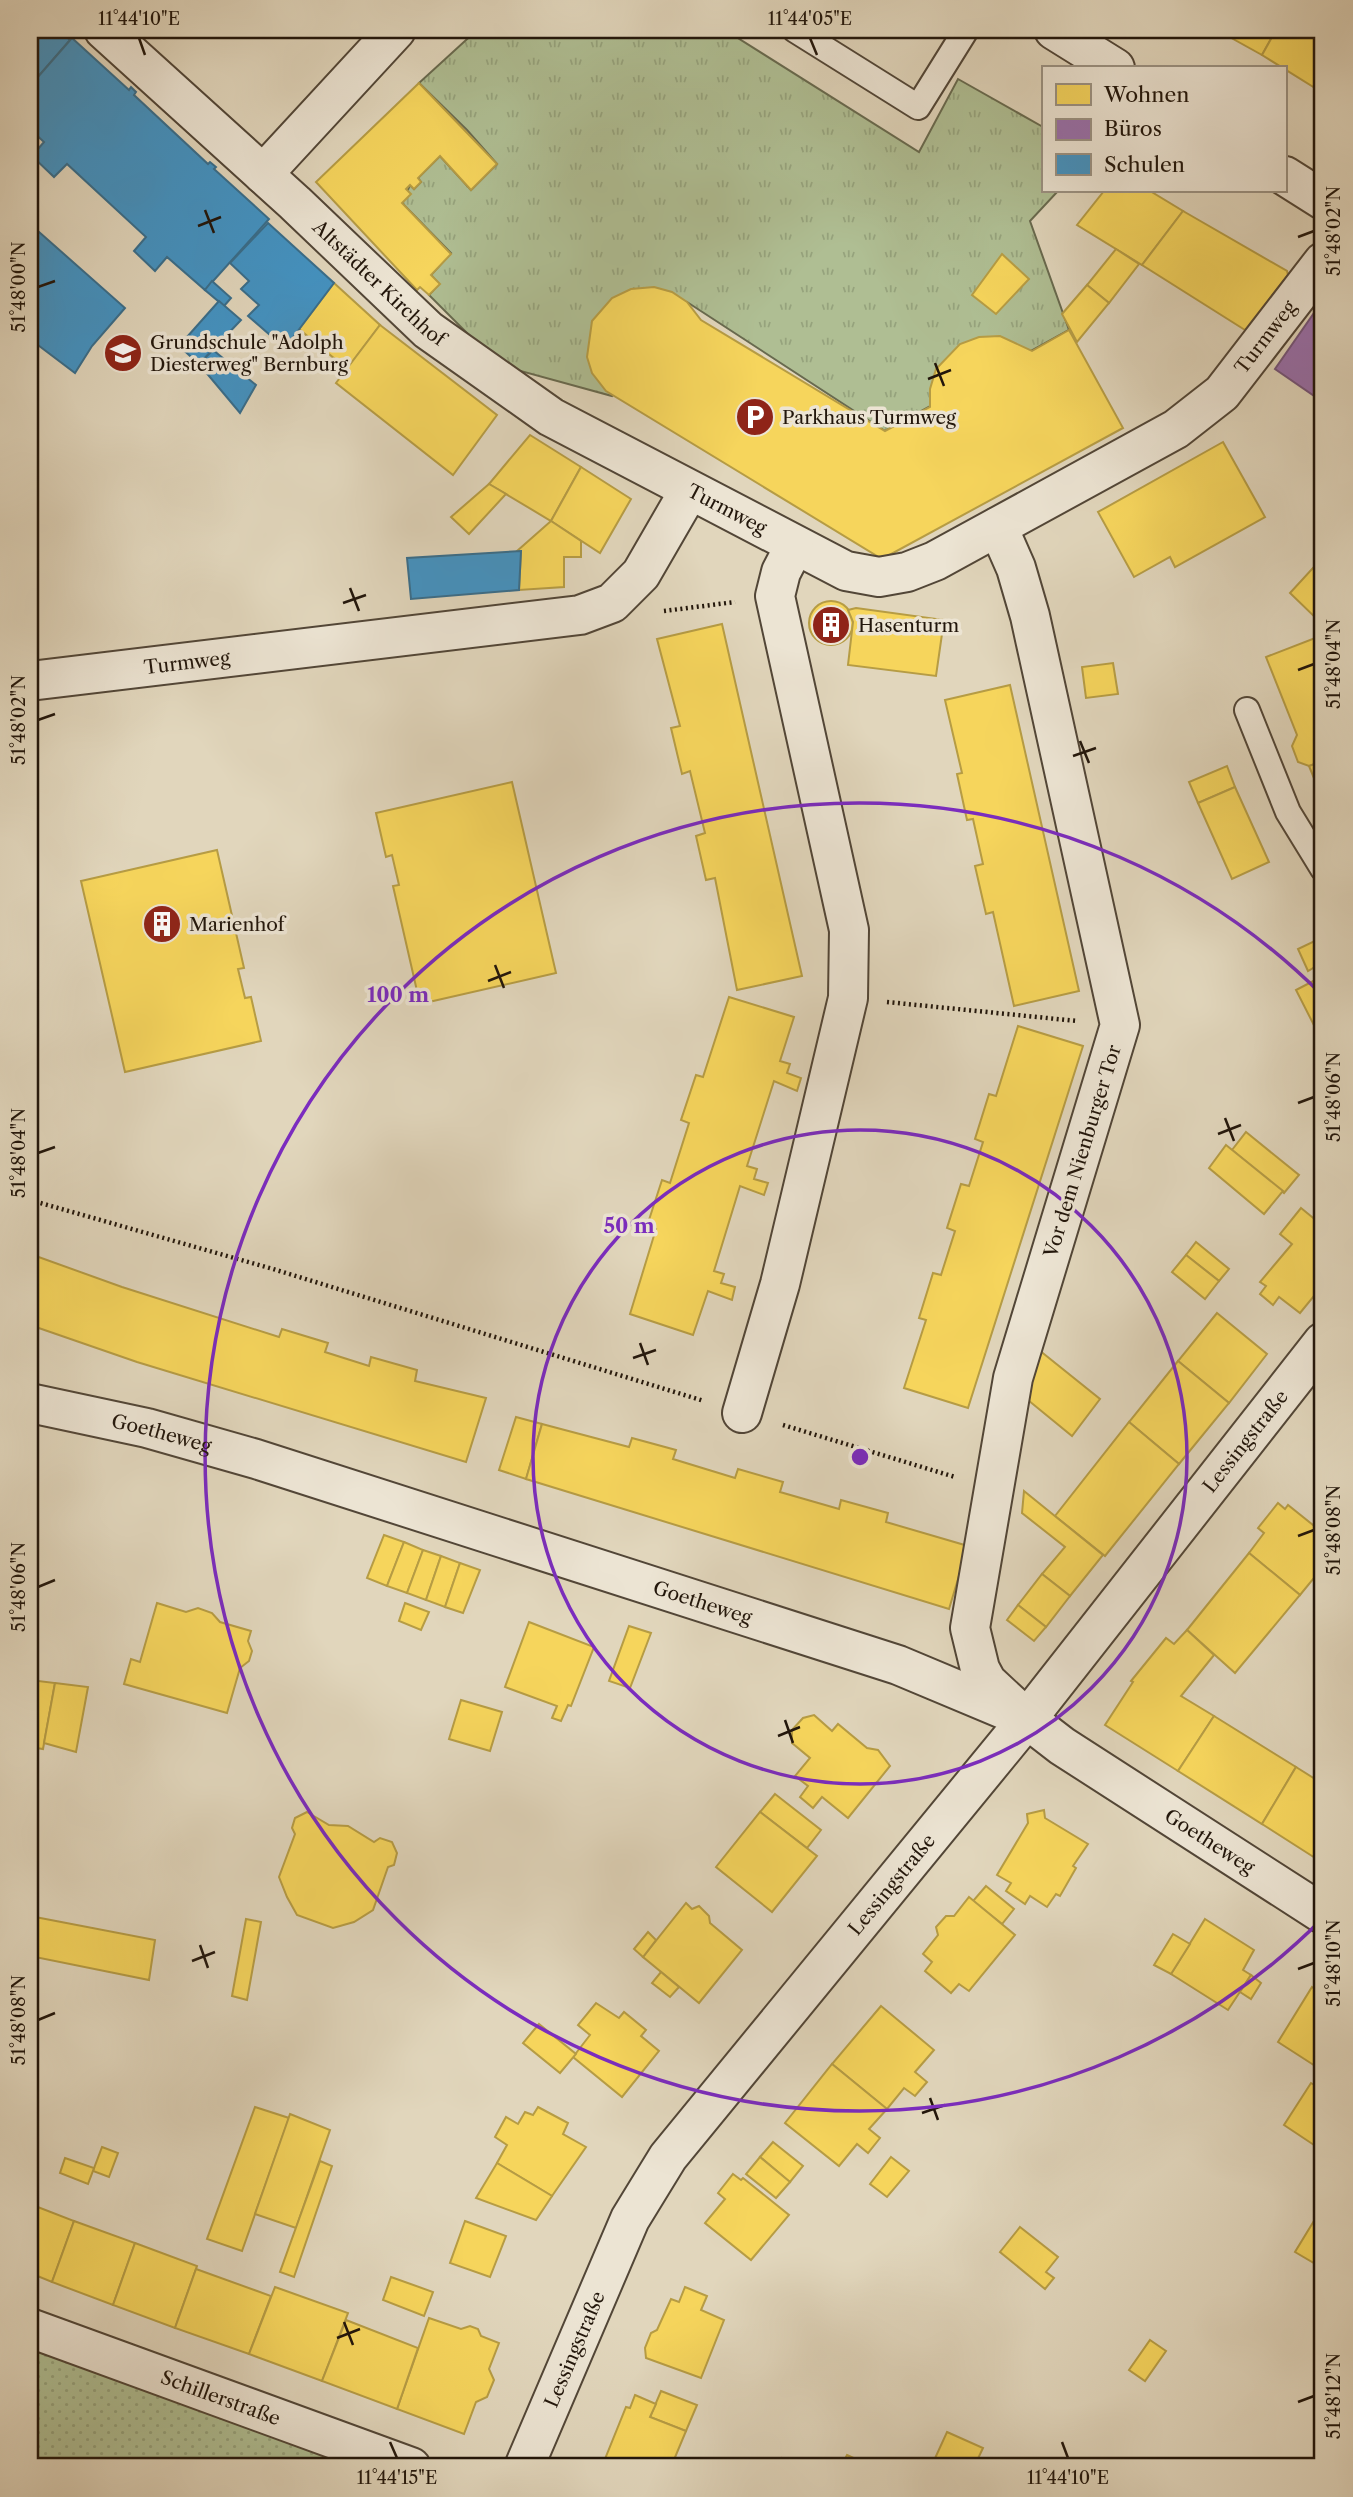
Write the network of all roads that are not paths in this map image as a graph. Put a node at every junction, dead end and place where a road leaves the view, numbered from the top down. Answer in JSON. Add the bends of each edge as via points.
{"nodes":[{"id":1,"x":104,"y":30,"type":"edge"},
{"id":2,"x":396,"y":30,"type":"edge"},
{"id":3,"x":795,"y":30,"type":"edge"},
{"id":4,"x":966,"y":30,"type":"edge"},
{"id":5,"x":1054,"y":30,"type":"edge"},
{"id":6,"x":1112,"y":66,"type":"edge"},
{"id":7,"x":263,"y":174,"type":"junction"},
{"id":8,"x":1286,"y":177,"type":"edge"},
{"id":9,"x":1323,"y":200,"type":"edge"},
{"id":10,"x":1323,"y":262,"type":"edge"},
{"id":11,"x":689,"y":491,"type":"junction"},
{"id":12,"x":998,"y":527,"type":"junction"},
{"id":13,"x":794,"y":547,"type":"junction"},
{"id":14,"x":30,"y":681,"type":"edge"},
{"id":15,"x":1247,"y":710,"type":"dead end"},
{"id":16,"x":1323,"y":869,"type":"edge"},
{"id":17,"x":1323,"y":1342,"type":"edge"},
{"id":18,"x":30,"y":1403,"type":"edge"},
{"id":19,"x":742,"y":1413,"type":"road end"},
{"id":20,"x":1027,"y":1719,"type":"junction"},
{"id":21,"x":1323,"y":1914,"type":"edge"},
{"id":22,"x":30,"y":2328,"type":"edge"},
{"id":23,"x":411,"y":2467,"type":"edge"},
{"id":24,"x":524,"y":2467,"type":"edge"}],
"edges":[{"from":1,"to":7,"type":"street","name":"Altstädter Kirchhof"},
{"from":2,"to":7,"type":"street"},
{"from":3,"to":4,"type":"lane","via":[[918,107]]},
{"from":5,"to":6,"type":"street"},
{"from":7,"to":11,"type":"street","name":"Altstädter Kirchhof","via":[[428,330],[551,417]]},
{"from":8,"to":9,"type":"street"},
{"from":10,"to":12,"type":"street","name":"Turmweg","via":[[1222,393],[1175,429]]},
{"from":11,"to":13,"type":"street","name":"Turmweg"},
{"from":11,"to":14,"type":"street","name":"Turmweg","via":[[641,575],[612,603],[580,615]]},
{"from":12,"to":13,"type":"street","name":"Turmweg","via":[[916,568],[879,577],[846,571]]},
{"from":12,"to":20,"type":"street","name":"Vor dem Nienburger Tor","via":[[1030,616],[1120,1025],[1013,1378],[970,1628],[971,1643],[987,1682]]},
{"from":13,"to":19,"type":"street","via":[[775,596],[849,930],[848,998],[780,1284]]},
{"from":15,"to":16,"type":"lane","via":[[1288,812]]},
{"from":17,"to":20,"type":"street","name":"Lessingstraße"},
{"from":18,"to":20,"type":"street","name":"Goetheweg","via":[[146,1428],[256,1459],[898,1665]]},
{"from":20,"to":21,"type":"street","name":"Goetheweg"},
{"from":20,"to":24,"type":"street","name":"Lessingstraße","via":[[668,2157],[631,2219]]},
{"from":22,"to":23,"type":"street","name":"Schillerstraße"}]}
